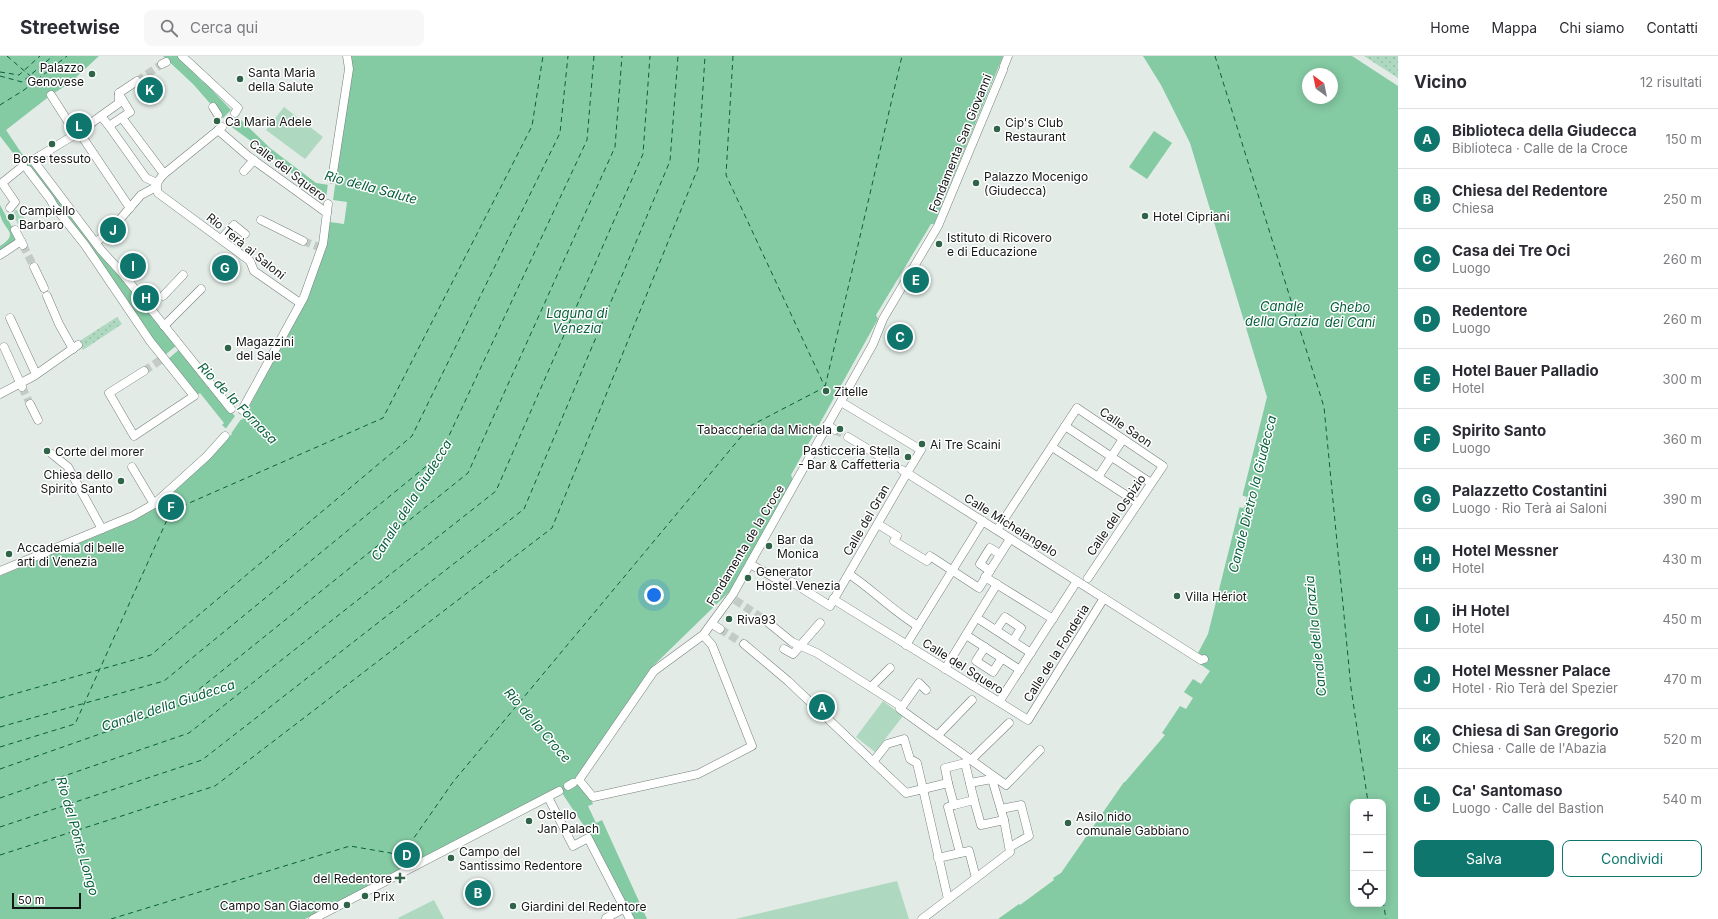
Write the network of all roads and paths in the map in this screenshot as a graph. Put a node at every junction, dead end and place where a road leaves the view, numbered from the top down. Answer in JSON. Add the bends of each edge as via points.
{"nodes":[{"id":1,"x":182,"y":56,"type":"edge"},
{"id":2,"x":347,"y":56,"type":"edge"},
{"id":3,"x":1008,"y":56,"type":"edge"},
{"id":4,"x":138,"y":81,"type":"tunnel mouth"},
{"id":5,"x":119,"y":93,"type":"junction"},
{"id":6,"x":51,"y":95,"type":"dead end"},
{"id":7,"x":212,"y":107,"type":"dead end"},
{"id":8,"x":235,"y":113,"type":"dead end"},
{"id":9,"x":101,"y":116,"type":"junction"},
{"id":10,"x":122,"y":118,"type":"junction"},
{"id":11,"x":221,"y":123,"type":"junction"},
{"id":12,"x":109,"y":126,"type":"junction"},
{"id":13,"x":77,"y":133,"type":"junction"},
{"id":14,"x":254,"y":160,"type":"junction"},
{"id":15,"x":244,"y":171,"type":"dead end"},
{"id":16,"x":164,"y":174,"type":"junction"},
{"id":17,"x":332,"y":179,"type":"dead end"},
{"id":18,"x":157,"y":188,"type":"junction"},
{"id":19,"x":328,"y":204,"type":"dead end"},
{"id":20,"x":10,"y":208,"type":"dead end"},
{"id":21,"x":130,"y":208,"type":"junction"},
{"id":22,"x":327,"y":213,"type":"junction"},
{"id":23,"x":261,"y":220,"type":"dead end"},
{"id":24,"x":15,"y":230,"type":"dead end"},
{"id":25,"x":245,"y":234,"type":"dead end"},
{"id":26,"x":222,"y":239,"type":"junction"},
{"id":27,"x":303,"y":241,"type":"tunnel mouth"},
{"id":28,"x":96,"y":242,"type":"junction"},
{"id":29,"x":0,"y":255,"type":"edge"},
{"id":30,"x":34,"y":267,"type":"tunnel mouth"},
{"id":31,"x":183,"y":275,"type":"dead end"},
{"id":32,"x":44,"y":288,"type":"dead end"},
{"id":33,"x":201,"y":289,"type":"dead end"},
{"id":34,"x":47,"y":296,"type":"dead end"},
{"id":35,"x":163,"y":296,"type":"dead end"},
{"id":36,"x":300,"y":303,"type":"junction"},
{"id":37,"x":10,"y":318,"type":"dead end"},
{"id":38,"x":164,"y":326,"type":"junction"},
{"id":39,"x":4,"y":347,"type":"dead end"},
{"id":40,"x":144,"y":371,"type":"tunnel mouth"},
{"id":41,"x":36,"y":374,"type":"junction"},
{"id":42,"x":21,"y":385,"type":"junction"},
{"id":43,"x":0,"y":394,"type":"edge"},
{"id":44,"x":841,"y":402,"type":"junction"},
{"id":45,"x":30,"y":404,"type":"tunnel mouth"},
{"id":46,"x":231,"y":409,"type":"dead end"},
{"id":47,"x":242,"y":410,"type":"dead end"},
{"id":48,"x":38,"y":420,"type":"dead end"},
{"id":49,"x":827,"y":425,"type":"junction"},
{"id":50,"x":1065,"y":426,"type":"junction"},
{"id":51,"x":835,"y":430,"type":"tunnel mouth"},
{"id":52,"x":225,"y":436,"type":"dead end"},
{"id":53,"x":848,"y":437,"type":"tunnel mouth"},
{"id":54,"x":1123,"y":439,"type":"junction"},
{"id":55,"x":1052,"y":447,"type":"junction"},
{"id":56,"x":52,"y":454,"type":"dead end"},
{"id":57,"x":1111,"y":457,"type":"junction"},
{"id":58,"x":889,"y":462,"type":"tunnel mouth"},
{"id":59,"x":1163,"y":466,"type":"joint"},
{"id":60,"x":132,"y":467,"type":"dead end"},
{"id":61,"x":905,"y":471,"type":"junction"},
{"id":62,"x":1098,"y":477,"type":"junction"},
{"id":63,"x":1151,"y":483,"type":"junction"},
{"id":64,"x":1138,"y":503,"type":"junction"},
{"id":65,"x":154,"y":504,"type":"junction"},
{"id":66,"x":983,"y":521,"type":"junction"},
{"id":67,"x":878,"y":524,"type":"junction"},
{"id":68,"x":102,"y":529,"type":"junction"},
{"id":69,"x":998,"y":530,"type":"junction"},
{"id":70,"x":1010,"y":538,"type":"junction"},
{"id":71,"x":1000,"y":554,"type":"junction"},
{"id":72,"x":750,"y":564,"type":"junction"},
{"id":73,"x":0,"y":571,"type":"edge"},
{"id":74,"x":952,"y":571,"type":"junction"},
{"id":75,"x":849,"y":574,"type":"junction"},
{"id":76,"x":988,"y":574,"type":"junction"},
{"id":77,"x":1088,"y":578,"type":"dead end"},
{"id":78,"x":1077,"y":581,"type":"junction"},
{"id":79,"x":997,"y":584,"type":"junction"},
{"id":80,"x":979,"y":588,"type":"junction"},
{"id":81,"x":991,"y":595,"type":"junction"},
{"id":82,"x":1104,"y":598,"type":"junction"},
{"id":83,"x":833,"y":600,"type":"junction"},
{"id":84,"x":976,"y":618,"type":"junction"},
{"id":85,"x":1053,"y":619,"type":"junction"},
{"id":86,"x":766,"y":620,"type":"tunnel mouth"},
{"id":87,"x":820,"y":623,"type":"dead end"},
{"id":88,"x":712,"y":624,"type":"junction"},
{"id":89,"x":918,"y":626,"type":"junction"},
{"id":90,"x":720,"y":629,"type":"tunnel mouth"},
{"id":91,"x":996,"y":630,"type":"junction"},
{"id":92,"x":703,"y":635,"type":"junction"},
{"id":93,"x":966,"y":635,"type":"junction"},
{"id":94,"x":1013,"y":642,"type":"junction"},
{"id":95,"x":744,"y":644,"type":"tunnel mouth"},
{"id":96,"x":799,"y":645,"type":"junction"},
{"id":97,"x":906,"y":645,"type":"junction"},
{"id":98,"x":985,"y":647,"type":"junction"},
{"id":99,"x":784,"y":649,"type":"dead end"},
{"id":100,"x":1031,"y":653,"type":"junction"},
{"id":101,"x":1002,"y":658,"type":"junction"},
{"id":102,"x":1204,"y":659,"type":"dead end"},
{"id":103,"x":890,"y":668,"type":"dead end"},
{"id":104,"x":946,"y":669,"type":"junction"},
{"id":105,"x":1020,"y":670,"type":"junction"},
{"id":106,"x":871,"y":687,"type":"junction"},
{"id":107,"x":926,"y":690,"type":"dead end"},
{"id":108,"x":972,"y":700,"type":"dead end"},
{"id":109,"x":999,"y":702,"type":"junction"},
{"id":110,"x":902,"y":707,"type":"junction"},
{"id":111,"x":1028,"y":720,"type":"joint"},
{"id":112,"x":1009,"y":723,"type":"dead end"},
{"id":113,"x":938,"y":735,"type":"junction"},
{"id":114,"x":1040,"y":750,"type":"dead end"},
{"id":115,"x":972,"y":760,"type":"junction"},
{"id":116,"x":873,"y":762,"type":"junction"},
{"id":117,"x":948,"y":783,"type":"junction"},
{"id":118,"x":970,"y":784,"type":"junction"},
{"id":119,"x":923,"y":789,"type":"junction"},
{"id":120,"x":559,"y":791,"type":"dead end"},
{"id":121,"x":548,"y":798,"type":"junction"},
{"id":122,"x":974,"y":800,"type":"junction"},
{"id":123,"x":954,"y":805,"type":"junction"},
{"id":124,"x":1001,"y":809,"type":"junction"},
{"id":125,"x":1004,"y":820,"type":"junction"},
{"id":126,"x":1010,"y":847,"type":"junction"},
{"id":127,"x":960,"y":853,"type":"junction"},
{"id":128,"x":938,"y":858,"type":"junction"},
{"id":129,"x":976,"y":878,"type":"junction"},
{"id":130,"x":948,"y":899,"type":"junction"},
{"id":131,"x":625,"y":908,"type":"junction"},
{"id":132,"x":318,"y":918,"type":"edge"},
{"id":133,"x":606,"y":919,"type":"edge"},
{"id":134,"x":630,"y":919,"type":"edge"},
{"id":135,"x":922,"y":919,"type":"edge"}],
"edges":[{"from":1,"to":8,"type":"street","via":[[238,108]]},
{"from":2,"to":17,"type":"street","via":[[349,69]]},
{"from":3,"to":44,"type":"street","name":"Fondamenta San Giovanni","via":[[938,226],[883,319],[873,344]]},
{"from":4,"to":5,"type":"street"},
{"from":5,"to":9,"type":"street","via":[[119,103]]},
{"from":5,"to":10,"type":"street","via":[[130,112]]},
{"from":6,"to":13,"type":"street"},
{"from":7,"to":11,"type":"street","name":"Calle del Squero"},
{"from":9,"to":12,"type":"street"},
{"from":9,"to":13,"type":"street"},
{"from":10,"to":12,"type":"street"},
{"from":10,"to":16,"type":"street"},
{"from":11,"to":14,"type":"street","name":"Calle del Squero"},
{"from":11,"to":16,"type":"street"},
{"from":12,"to":18,"type":"street","name":"Rio Terà ai Saloni","via":[[146,178]]},
{"from":13,"to":21,"type":"street"},
{"from":13,"to":28,"type":"street","via":[[33,160]]},
{"from":14,"to":15,"type":"street"},
{"from":14,"to":22,"type":"street","name":"Calle del Squero"},
{"from":16,"to":18,"type":"street"},
{"from":18,"to":21,"type":"street","via":[[141,195]]},
{"from":18,"to":26,"type":"street","name":"Rio Terà ai Saloni"},
{"from":19,"to":22,"type":"street"},
{"from":20,"to":40,"type":"street","via":[[15,202],[2,183],[26,168],[85,245],[150,341],[194,396],[134,436],[109,393]]},
{"from":21,"to":28,"type":"street","via":[[108,233]]},
{"from":22,"to":36,"type":"street","via":[[320,247]]},
{"from":23,"to":27,"type":"street"},
{"from":24,"to":29,"type":"street","via":[[22,243]]},
{"from":25,"to":26,"type":"street","via":[[234,225]]},
{"from":26,"to":36,"type":"street","name":"Rio Terà ai Saloni","via":[[250,261],[254,270]]},
{"from":28,"to":38,"type":"street"},
{"from":30,"to":32,"type":"street"},
{"from":31,"to":35,"type":"street"},
{"from":33,"to":38,"type":"street"},
{"from":34,"to":41,"type":"street","via":[[59,324],[75,347]]},
{"from":36,"to":47,"type":"street"},
{"from":37,"to":41,"type":"street"},
{"from":38,"to":46,"type":"street"},
{"from":39,"to":42,"type":"street"},
{"from":41,"to":42,"type":"street"},
{"from":42,"to":43,"type":"street"},
{"from":44,"to":49,"type":"street","name":"Fondamenta de la Croce"},
{"from":44,"to":61,"type":"street","via":[[921,450]]},
{"from":45,"to":48,"type":"street"},
{"from":49,"to":51,"type":"street"},
{"from":49,"to":72,"type":"street","name":"Fondamenta de la Croce"},
{"from":50,"to":54,"type":"street","name":"Calle Saon","via":[[1077,408]]},
{"from":50,"to":55,"type":"street"},
{"from":50,"to":57,"type":"street"},
{"from":52,"to":65,"type":"street"},
{"from":53,"to":58,"type":"street"},
{"from":54,"to":57,"type":"street"},
{"from":54,"to":59,"type":"street","name":"Calle Saon"},
{"from":55,"to":62,"type":"street"},
{"from":55,"to":69,"type":"street"},
{"from":56,"to":68,"type":"street","via":[[68,466]]},
{"from":57,"to":62,"type":"street"},
{"from":57,"to":63,"type":"street"},
{"from":59,"to":63,"type":"street","name":"Calle del Ospizio"},
{"from":60,"to":65,"type":"street"},
{"from":61,"to":66,"type":"street","name":"Calle Michelangelo"},
{"from":61,"to":67,"type":"street","name":"Calle del Gran"},
{"from":62,"to":64,"type":"street"},
{"from":63,"to":64,"type":"street","name":"Calle del Ospizio"},
{"from":64,"to":77,"type":"street","name":"Calle del Ospizio"},
{"from":65,"to":68,"type":"street"},
{"from":66,"to":69,"type":"street","name":"Calle Michelangelo"},
{"from":66,"to":74,"type":"street"},
{"from":67,"to":74,"type":"street","via":[[897,536],[894,541],[927,561],[930,556]]},
{"from":67,"to":75,"type":"street","name":"Calle del Gran"},
{"from":68,"to":73,"type":"street"},
{"from":69,"to":70,"type":"street","name":"Calle Michelangelo"},
{"from":70,"to":71,"type":"street"},
{"from":70,"to":78,"type":"street","name":"Calle Michelangelo"},
{"from":71,"to":76,"type":"street"},
{"from":71,"to":76,"type":"street","via":[[990,548],[980,564]]},
{"from":72,"to":83,"type":"street","via":[[789,586],[792,582],[830,606]]},
{"from":72,"to":88,"type":"street","name":"Fondamenta de la Croce","via":[[733,598]]},
{"from":74,"to":80,"type":"street"},
{"from":74,"to":89,"type":"street"},
{"from":75,"to":83,"type":"street","name":"Calle del Gran"},
{"from":75,"to":89,"type":"street","via":[[868,586],[904,618]]},
{"from":76,"to":79,"type":"street"},
{"from":76,"to":80,"type":"street"},
{"from":78,"to":82,"type":"street","name":"Calle Michelangelo"},
{"from":78,"to":85,"type":"street"},
{"from":79,"to":81,"type":"street"},
{"from":79,"to":85,"type":"street"},
{"from":80,"to":81,"type":"street"},
{"from":81,"to":84,"type":"street"},
{"from":82,"to":102,"type":"street","name":"Calle Michelangelo","via":[[1201,660]]},
{"from":82,"to":111,"type":"street","name":"Calle de la Fonderia"},
{"from":83,"to":97,"type":"street","name":"Calle del Squero"},
{"from":84,"to":91,"type":"street"},
{"from":84,"to":93,"type":"street"},
{"from":85,"to":100,"type":"street"},
{"from":86,"to":96,"type":"street"},
{"from":87,"to":96,"type":"street"},
{"from":88,"to":90,"type":"street"},
{"from":88,"to":92,"type":"street","name":"Fondamenta de la Croce"},
{"from":89,"to":97,"type":"street"},
{"from":91,"to":94,"type":"street"},
{"from":91,"to":94,"type":"street","via":[[1005,617],[1022,628]]},
{"from":92,"to":92,"type":"street","name":"Fondamenta de la Croce","via":[[712,645],[752,746],[698,774],[593,797],[573,783],[654,671]]},
{"from":93,"to":98,"type":"street"},
{"from":93,"to":104,"type":"street"},
{"from":94,"to":100,"type":"street"},
{"from":95,"to":116,"type":"street","via":[[788,681]]},
{"from":96,"to":99,"type":"street","via":[[793,654]]},
{"from":96,"to":106,"type":"street","via":[[817,653]]},
{"from":97,"to":104,"type":"street","name":"Calle del Squero"},
{"from":98,"to":101,"type":"street"},
{"from":98,"to":101,"type":"street","via":[[976,661],[987,669],[993,672]]},
{"from":100,"to":105,"type":"street"},
{"from":101,"to":105,"type":"street"},
{"from":103,"to":106,"type":"street"},
{"from":104,"to":109,"type":"street","name":"Calle del Squero"},
{"from":105,"to":109,"type":"street"},
{"from":106,"to":110,"type":"street"},
{"from":107,"to":110,"type":"street","via":[[919,683]]},
{"from":108,"to":113,"type":"street"},
{"from":109,"to":111,"type":"street","name":"Calle del Squero"},
{"from":110,"to":113,"type":"street","via":[[900,710]]},
{"from":112,"to":115,"type":"street"},
{"from":113,"to":115,"type":"street"},
{"from":114,"to":115,"type":"street","via":[[1006,785]]},
{"from":116,"to":119,"type":"street","via":[[906,793]]},
{"from":116,"to":119,"type":"street","via":[[887,744],[904,739],[910,759],[917,763]]},
{"from":117,"to":118,"type":"street","via":[[945,768],[965,763]]},
{"from":117,"to":119,"type":"street"},
{"from":117,"to":123,"type":"street"},
{"from":118,"to":122,"type":"street"},
{"from":118,"to":124,"type":"street","via":[[992,779]]},
{"from":119,"to":128,"type":"street"},
{"from":120,"to":121,"type":"street"},
{"from":121,"to":131,"type":"street","via":[[573,846],[588,838]]},
{"from":121,"to":132,"type":"street"},
{"from":122,"to":123,"type":"street"},
{"from":122,"to":125,"type":"street","via":[[981,826]]},
{"from":123,"to":127,"type":"street","via":[[948,806]]},
{"from":124,"to":125,"type":"street"},
{"from":124,"to":126,"type":"street","via":[[1021,805],[1029,836]]},
{"from":125,"to":126,"type":"street"},
{"from":126,"to":129,"type":"street","via":[[1010,852]]},
{"from":127,"to":128,"type":"street"},
{"from":127,"to":129,"type":"street","via":[[969,851]]},
{"from":128,"to":130,"type":"street"},
{"from":129,"to":130,"type":"street"},
{"from":130,"to":135,"type":"street"},
{"from":131,"to":133,"type":"street"},
{"from":131,"to":134,"type":"street"}]}
